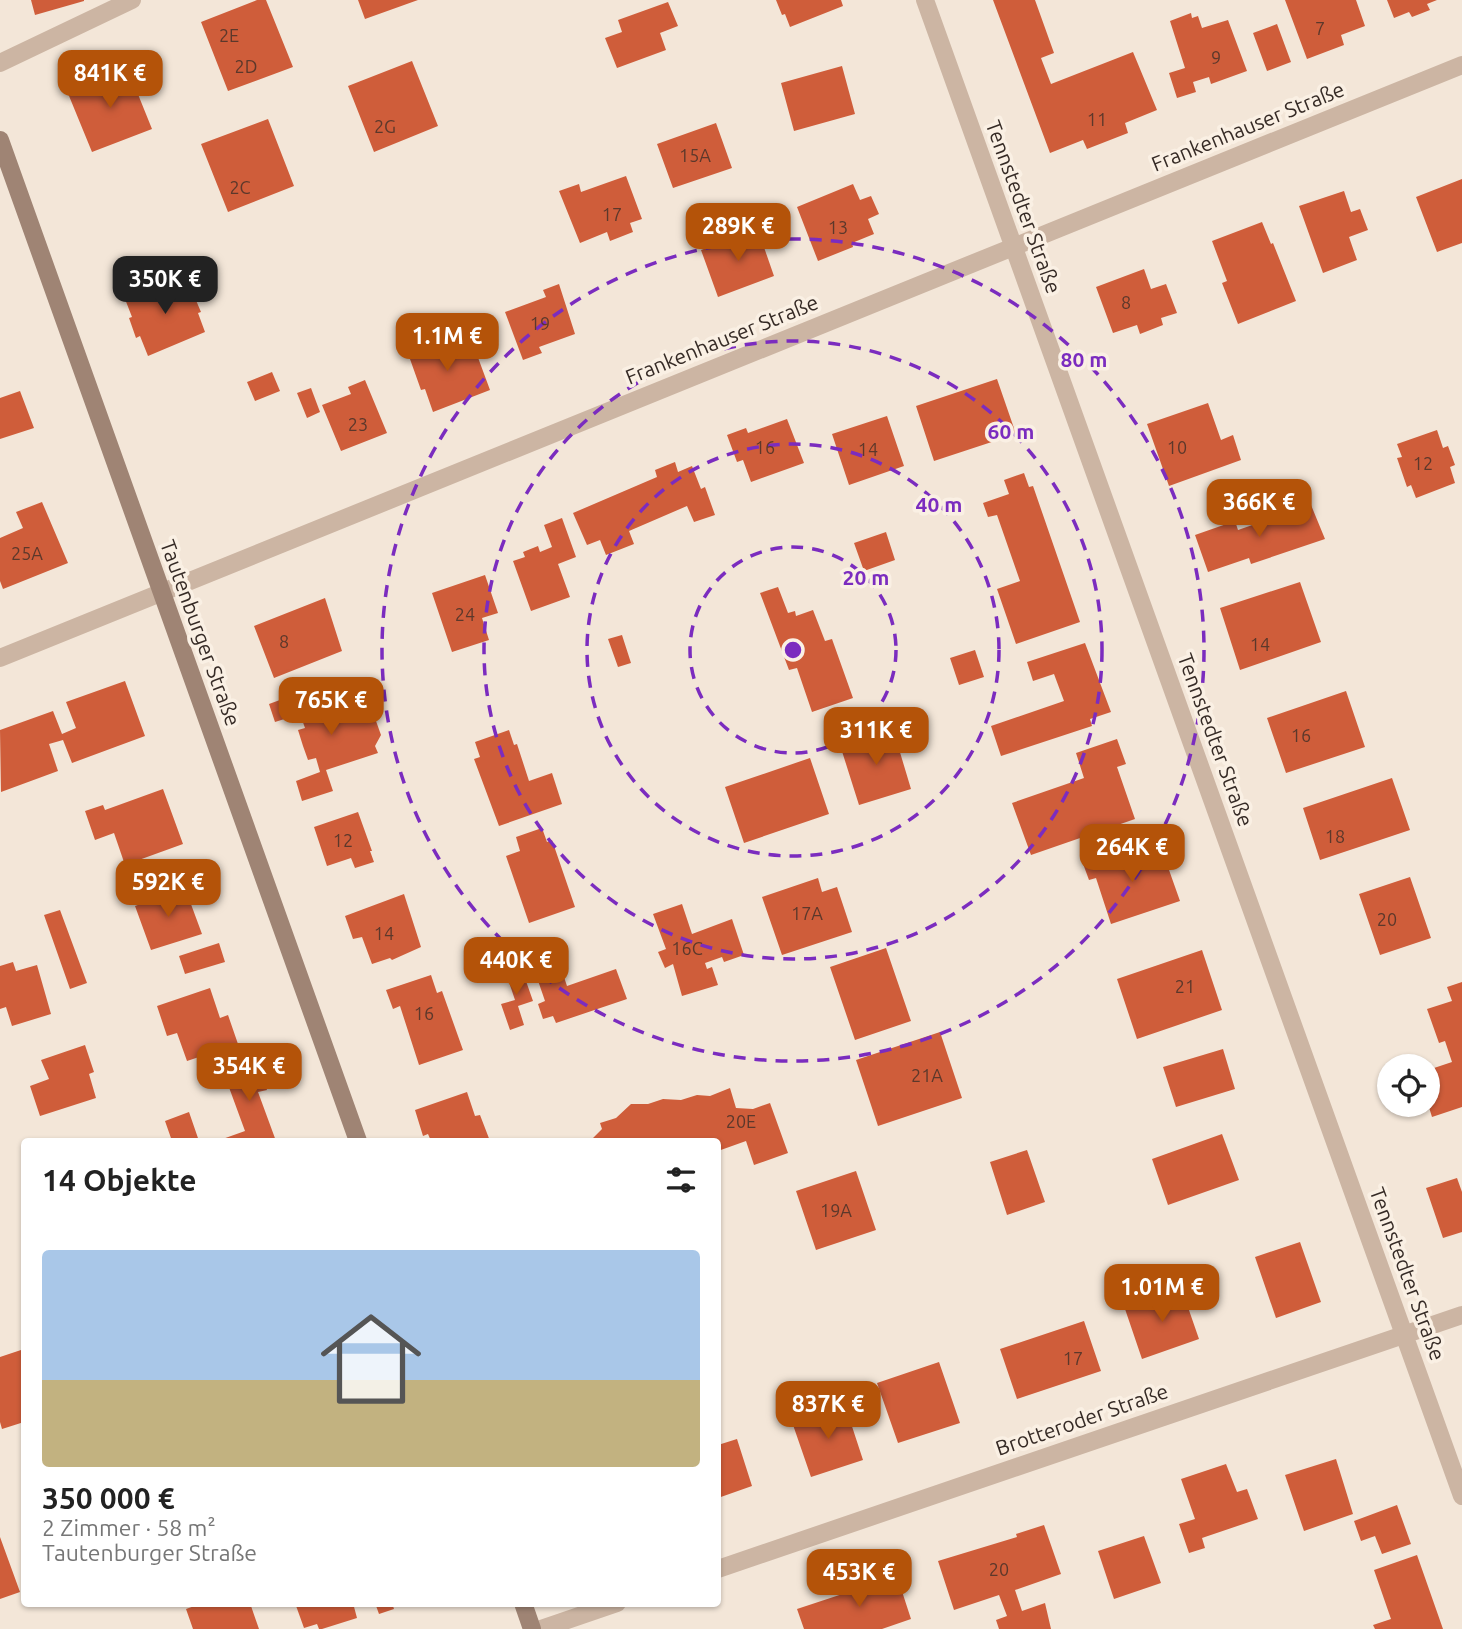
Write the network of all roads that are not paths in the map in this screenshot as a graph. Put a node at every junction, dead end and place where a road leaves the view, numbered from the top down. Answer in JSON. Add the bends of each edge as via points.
{"nodes":[{"id":1,"x":132,"y":0,"type":"edge"},
{"id":2,"x":925,"y":0,"type":"edge"},
{"id":3,"x":0,"y":63,"type":"edge"},
{"id":4,"x":1462,"y":65,"type":"edge"},
{"id":5,"x":0,"y":140,"type":"edge"},
{"id":6,"x":1014,"y":246,"type":"junction"},
{"id":7,"x":162,"y":593,"type":"junction"},
{"id":8,"x":0,"y":658,"type":"edge"},
{"id":9,"x":354,"y":1138,"type":"edge"},
{"id":10,"x":1462,"y":1315,"type":"edge"},
{"id":11,"x":1404,"y":1335,"type":"junction"},
{"id":12,"x":1462,"y":1496,"type":"edge"},
{"id":13,"x":721,"y":1568,"type":"edge"},
{"id":14,"x":524,"y":1607,"type":"edge"},
{"id":15,"x":605,"y":1607,"type":"edge"},
{"id":16,"x":532,"y":1629,"type":"edge"},
{"id":17,"x":541,"y":1629,"type":"edge"}],
"edges":[{"from":1,"to":3,"type":"street"},
{"from":2,"to":6,"type":"street","name":"Tennstedter Straße"},
{"from":4,"to":6,"type":"street","name":"Frankenhauser Straße"},
{"from":5,"to":7,"type":"street","name":"Tautenburger Straße"},
{"from":6,"to":7,"type":"street","name":"Frankenhauser Straße"},
{"from":6,"to":11,"type":"street","name":"Tennstedter Straße"},
{"from":7,"to":8,"type":"street","name":"Frankenhauser Straße"},
{"from":7,"to":9,"type":"street","name":"Tautenburger Straße"},
{"from":10,"to":11,"type":"street","name":"Brotteroder Straße"},
{"from":11,"to":12,"type":"street","name":"Tennstedter Straße"},
{"from":11,"to":13,"type":"street","name":"Brotteroder Straße"},
{"from":14,"to":16,"type":"street"},
{"from":15,"to":17,"type":"street"}]}
